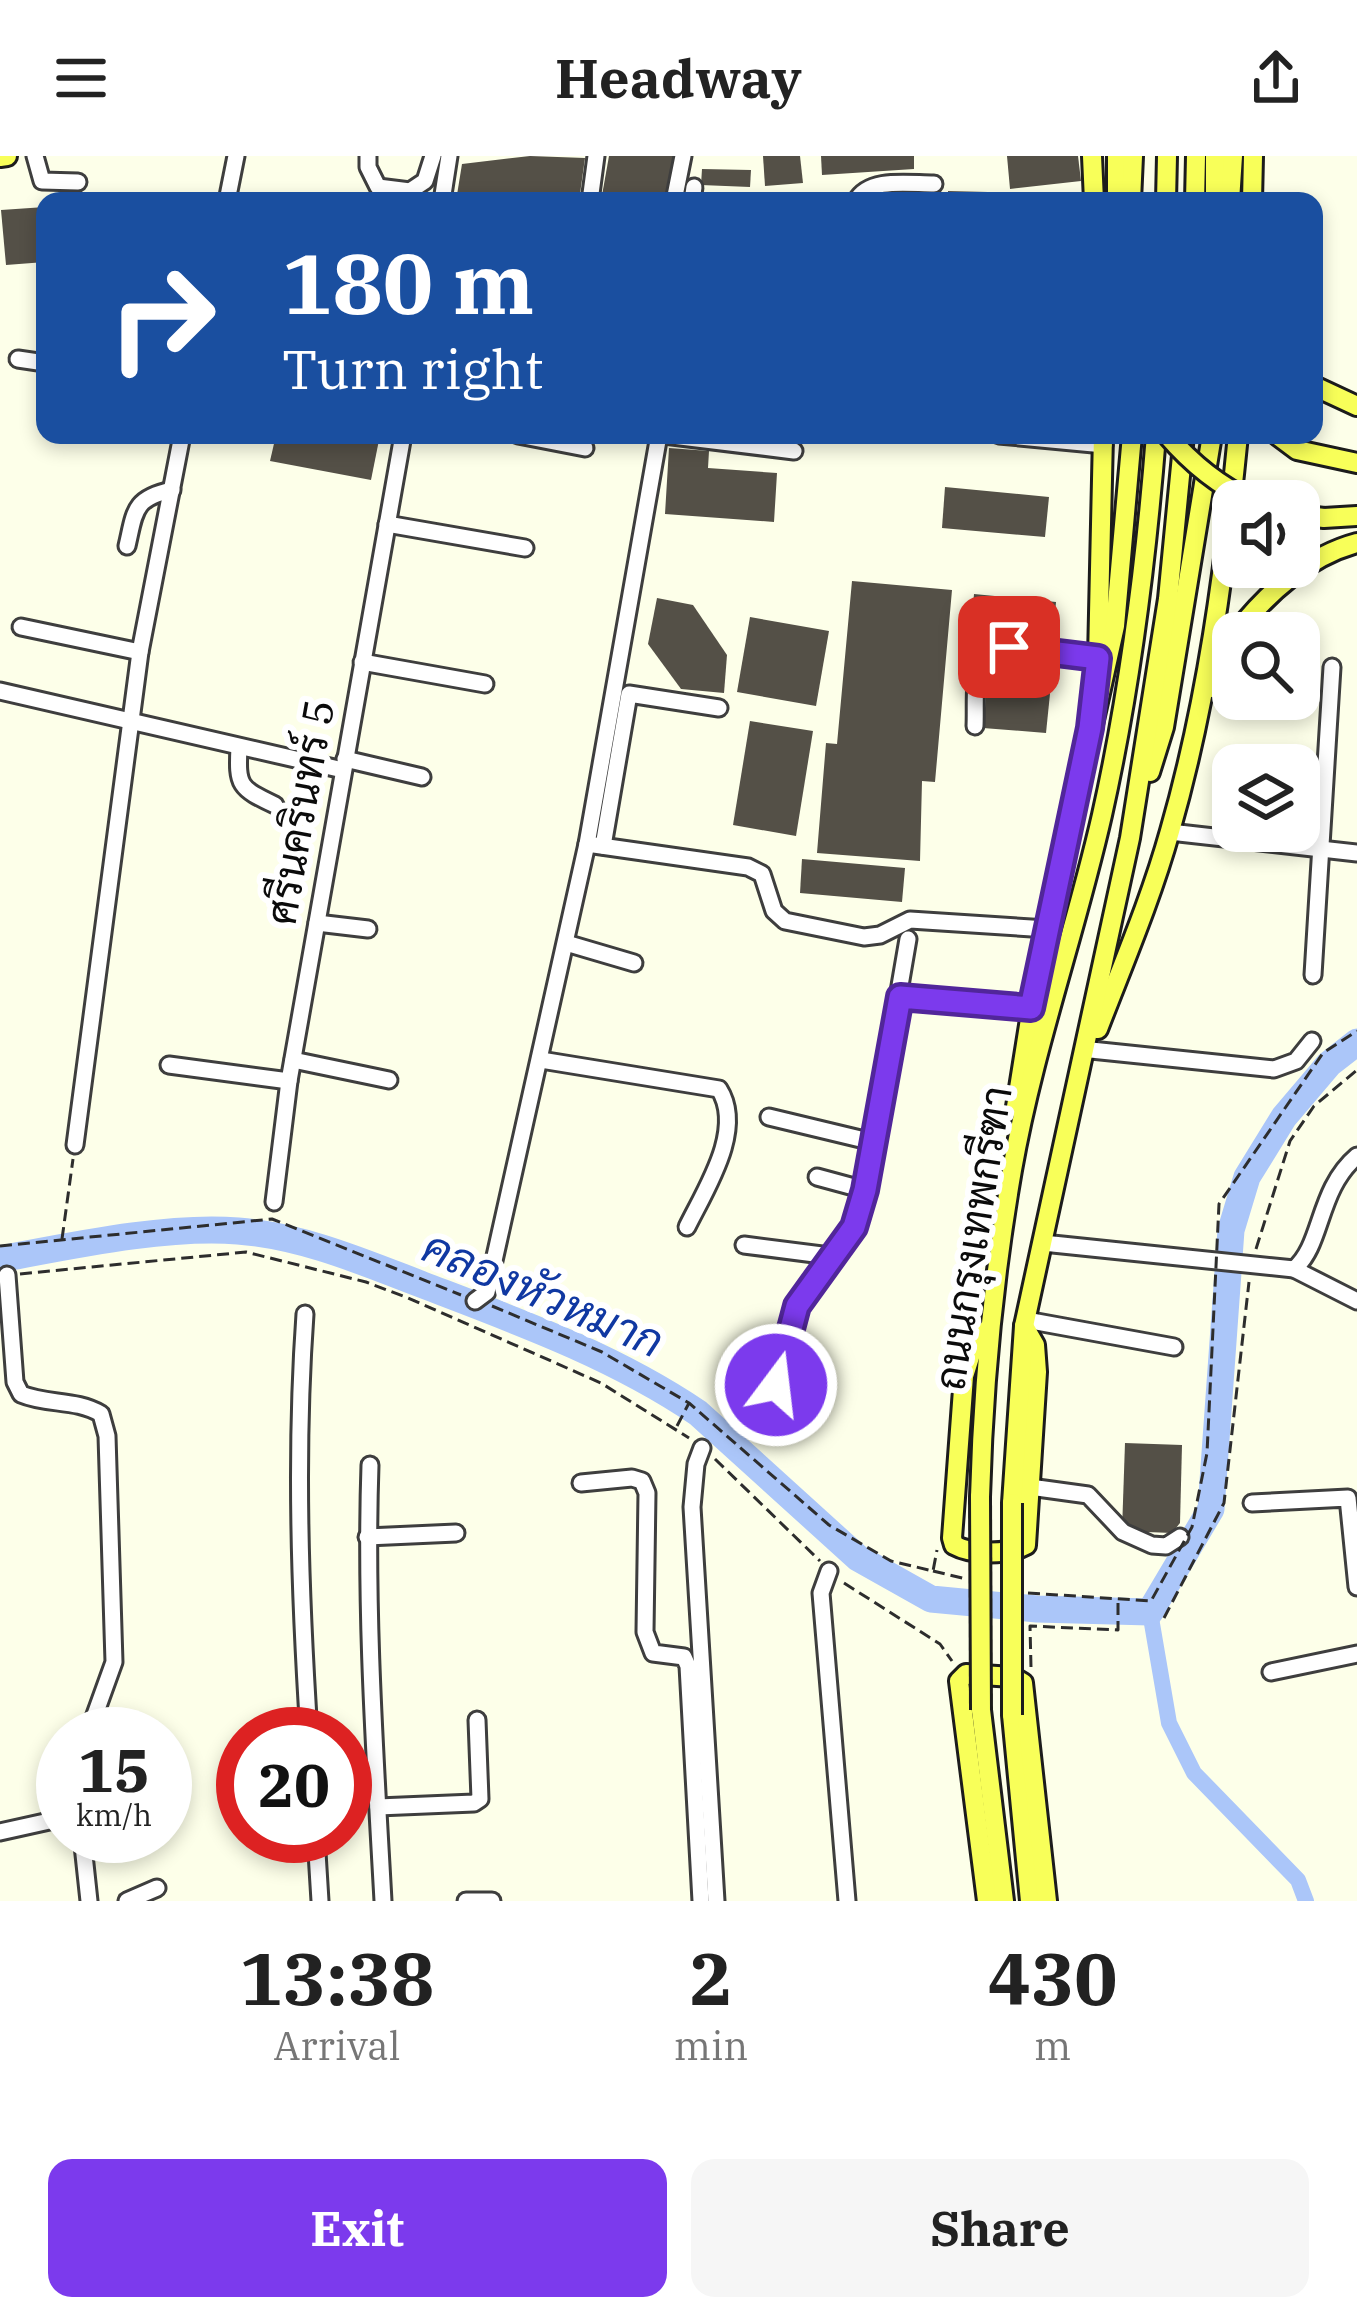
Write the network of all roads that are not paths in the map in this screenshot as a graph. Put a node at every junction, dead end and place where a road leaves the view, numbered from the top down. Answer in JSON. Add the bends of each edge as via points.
{"nodes":[{"id":1,"x":35,"y":156,"type":"edge"},
{"id":2,"x":236,"y":156,"type":"edge"},
{"id":3,"x":368,"y":156,"type":"edge"},
{"id":4,"x":433,"y":156,"type":"edge"},
{"id":5,"x":449,"y":156,"type":"edge"},
{"id":6,"x":596,"y":156,"type":"edge"},
{"id":7,"x":683,"y":156,"type":"edge"},
{"id":8,"x":1093,"y":156,"type":"edge"},
{"id":9,"x":1117,"y":156,"type":"edge"},
{"id":10,"x":1133,"y":156,"type":"edge"},
{"id":11,"x":1167,"y":156,"type":"edge"},
{"id":12,"x":1196,"y":156,"type":"edge"},
{"id":13,"x":1215,"y":156,"type":"edge"},
{"id":14,"x":1246,"y":158,"type":"edge"},
{"id":15,"x":78,"y":182,"type":"dead end"},
{"id":16,"x":934,"y":184,"type":"dead end"},
{"id":17,"x":229,"y":192,"type":"edge"},
{"id":18,"x":443,"y":192,"type":"edge"},
{"id":19,"x":591,"y":192,"type":"edge"},
{"id":20,"x":676,"y":192,"type":"edge"},
{"id":21,"x":861,"y":192,"type":"edge"},
{"id":22,"x":1094,"y":192,"type":"edge"},
{"id":23,"x":1117,"y":192,"type":"edge"},
{"id":24,"x":1131,"y":192,"type":"edge"},
{"id":25,"x":1166,"y":192,"type":"edge"},
{"id":26,"x":1195,"y":192,"type":"edge"},
{"id":27,"x":1215,"y":192,"type":"edge"},
{"id":28,"x":1233,"y":192,"type":"edge"},
{"id":29,"x":1252,"y":192,"type":"edge"},
{"id":30,"x":18,"y":359,"type":"dead end"},
{"id":31,"x":36,"y":362,"type":"edge"},
{"id":32,"x":1323,"y":390,"type":"edge"},
{"id":33,"x":1357,"y":406,"type":"edge"},
{"id":34,"x":180,"y":444,"type":"edge"},
{"id":35,"x":401,"y":444,"type":"edge"},
{"id":36,"x":564,"y":444,"type":"edge"},
{"id":37,"x":660,"y":444,"type":"edge"},
{"id":38,"x":736,"y":444,"type":"edge"},
{"id":39,"x":1103,"y":444,"type":"edge"},
{"id":40,"x":1131,"y":444,"type":"edge"},
{"id":41,"x":1155,"y":444,"type":"edge"},
{"id":42,"x":1175,"y":444,"type":"edge"},
{"id":43,"x":1183,"y":444,"type":"edge"},
{"id":44,"x":1211,"y":444,"type":"edge"},
{"id":45,"x":1237,"y":444,"type":"edge"},
{"id":46,"x":1289,"y":444,"type":"edge"},
{"id":47,"x":585,"y":448,"type":"dead end"},
{"id":48,"x":794,"y":451,"type":"dead end"},
{"id":49,"x":1357,"y":463,"type":"edge"},
{"id":50,"x":1217,"y":480,"type":"edge"},
{"id":51,"x":172,"y":490,"type":"junction"},
{"id":52,"x":1357,"y":515,"type":"edge"},
{"id":53,"x":1320,"y":518,"type":"edge"},
{"id":54,"x":387,"y":524,"type":"junction"},
{"id":55,"x":1357,"y":543,"type":"edge"},
{"id":56,"x":127,"y":547,"type":"dead end"},
{"id":57,"x":525,"y":548,"type":"dead end"},
{"id":58,"x":1252,"y":612,"type":"edge"},
{"id":59,"x":21,"y":627,"type":"dead end"},
{"id":60,"x":140,"y":652,"type":"junction"},
{"id":61,"x":1098,"y":658,"type":"junction"},
{"id":62,"x":362,"y":662,"type":"junction"},
{"id":63,"x":1333,"y":667,"type":"dead end"},
{"id":64,"x":485,"y":684,"type":"dead end"},
{"id":65,"x":0,"y":692,"type":"edge"},
{"id":66,"x":1212,"y":698,"type":"edge"},
{"id":67,"x":719,"y":708,"type":"dead end"},
{"id":68,"x":132,"y":723,"type":"junction"},
{"id":69,"x":975,"y":726,"type":"dead end"},
{"id":70,"x":1090,"y":728,"type":"junction"},
{"id":71,"x":239,"y":747,"type":"junction"},
{"id":72,"x":344,"y":765,"type":"junction"},
{"id":73,"x":1185,"y":773,"type":"junction"},
{"id":74,"x":422,"y":777,"type":"dead end"},
{"id":75,"x":275,"y":805,"type":"dead end"},
{"id":76,"x":1320,"y":824,"type":"edge"},
{"id":77,"x":1170,"y":832,"type":"junction"},
{"id":78,"x":1212,"y":837,"type":"edge"},
{"id":79,"x":1130,"y":838,"type":"junction"},
{"id":80,"x":595,"y":845,"type":"junction"},
{"id":81,"x":1320,"y":848,"type":"edge"},
{"id":82,"x":1318,"y":852,"type":"edge"},
{"id":83,"x":1357,"y":853,"type":"edge"},
{"id":84,"x":317,"y":923,"type":"junction"},
{"id":85,"x":368,"y":928,"type":"dead end"},
{"id":86,"x":1047,"y":928,"type":"junction"},
{"id":87,"x":908,"y":939,"type":"dead end"},
{"id":88,"x":566,"y":943,"type":"junction"},
{"id":89,"x":634,"y":963,"type":"dead end"},
{"id":90,"x":1313,"y":975,"type":"dead end"},
{"id":91,"x":900,"y":997,"type":"junction"},
{"id":92,"x":1031,"y":1008,"type":"junction"},
{"id":93,"x":1312,"y":1041,"type":"dead end"},
{"id":94,"x":1090,"y":1050,"type":"junction"},
{"id":95,"x":293,"y":1060,"type":"junction"},
{"id":96,"x":541,"y":1060,"type":"junction"},
{"id":97,"x":169,"y":1065,"type":"dead end"},
{"id":98,"x":389,"y":1080,"type":"dead end"},
{"id":99,"x":290,"y":1081,"type":"junction"},
{"id":100,"x":1077,"y":1084,"type":"junction"},
{"id":101,"x":769,"y":1118,"type":"dead end"},
{"id":102,"x":873,"y":1142,"type":"junction"},
{"id":103,"x":75,"y":1145,"type":"road end"},
{"id":104,"x":1357,"y":1156,"type":"edge"},
{"id":105,"x":1012,"y":1166,"type":"junction"},
{"id":106,"x":817,"y":1177,"type":"dead end"},
{"id":107,"x":865,"y":1190,"type":"junction"},
{"id":108,"x":274,"y":1202,"type":"dead end"},
{"id":109,"x":687,"y":1227,"type":"dead end"},
{"id":110,"x":1043,"y":1244,"type":"junction"},
{"id":111,"x":744,"y":1245,"type":"dead end"},
{"id":112,"x":830,"y":1256,"type":"junction"},
{"id":113,"x":1294,"y":1269,"type":"junction"},
{"id":114,"x":7,"y":1275,"type":"road end"},
{"id":115,"x":475,"y":1301,"type":"road end"},
{"id":116,"x":1357,"y":1301,"type":"edge"},
{"id":117,"x":305,"y":1314,"type":"dead end"},
{"id":118,"x":1025,"y":1323,"type":"junction"},
{"id":119,"x":988,"y":1329,"type":"junction"},
{"id":120,"x":1174,"y":1347,"type":"dead end"},
{"id":121,"x":776,"y":1385,"type":"dead end"},
{"id":122,"x":702,"y":1448,"type":"road end"},
{"id":123,"x":370,"y":1465,"type":"dead end"},
{"id":124,"x":581,"y":1483,"type":"dead end"},
{"id":125,"x":1030,"y":1487,"type":"junction"},
{"id":126,"x":1252,"y":1503,"type":"dead end"},
{"id":127,"x":456,"y":1533,"type":"dead end"},
{"id":128,"x":367,"y":1537,"type":"junction"},
{"id":129,"x":1180,"y":1538,"type":"dead end"},
{"id":130,"x":829,"y":1571,"type":"road end"},
{"id":131,"x":1357,"y":1587,"type":"edge"},
{"id":132,"x":1357,"y":1654,"type":"edge"},
{"id":133,"x":1271,"y":1672,"type":"dead end"},
{"id":134,"x":98,"y":1707,"type":"edge"},
{"id":135,"x":308,"y":1707,"type":"edge"},
{"id":136,"x":477,"y":1720,"type":"dead end"},
{"id":137,"x":378,"y":1807,"type":"junction"},
{"id":138,"x":36,"y":1823,"type":"edge"},
{"id":139,"x":0,"y":1832,"type":"edge"},
{"id":140,"x":85,"y":1863,"type":"edge"},
{"id":141,"x":318,"y":1863,"type":"edge"},
{"id":142,"x":157,"y":1888,"type":"dead end"},
{"id":143,"x":89,"y":1901,"type":"edge"},
{"id":144,"x":127,"y":1901,"type":"edge"},
{"id":145,"x":320,"y":1901,"type":"edge"},
{"id":146,"x":383,"y":1901,"type":"edge"},
{"id":147,"x":466,"y":1901,"type":"edge"},
{"id":148,"x":492,"y":1901,"type":"edge"},
{"id":149,"x":701,"y":1901,"type":"edge"},
{"id":150,"x":716,"y":1901,"type":"edge"},
{"id":151,"x":847,"y":1901,"type":"edge"},
{"id":152,"x":988,"y":1901,"type":"edge"},
{"id":153,"x":1004,"y":1901,"type":"edge"},
{"id":154,"x":1030,"y":1901,"type":"edge"},
{"id":155,"x":1047,"y":1901,"type":"edge"}],
"edges":[{"from":1,"to":15,"type":"street","via":[[48,184]]},
{"from":2,"to":17,"type":"street"},
{"from":3,"to":4,"type":"street","via":[[378,188],[410,191],[425,181]]},
{"from":5,"to":18,"type":"street"},
{"from":6,"to":19,"type":"street"},
{"from":7,"to":20,"type":"street"},
{"from":8,"to":22,"type":"main road"},
{"from":9,"to":23,"type":"main road"},
{"from":10,"to":24,"type":"main road"},
{"from":11,"to":25,"type":"main road"},
{"from":12,"to":26,"type":"main road"},
{"from":13,"to":27,"type":"main road"},
{"from":14,"to":28,"type":"main road"},
{"from":14,"to":29,"type":"main road"},
{"from":16,"to":21,"type":"street"},
{"from":30,"to":31,"type":"street"},
{"from":32,"to":33,"type":"main road"},
{"from":34,"to":51,"type":"street"},
{"from":35,"to":54,"type":"street","name":"ศรีนครินทร์ 5"},
{"from":36,"to":47,"type":"street"},
{"from":37,"to":80,"type":"street"},
{"from":38,"to":48,"type":"street"},
{"from":39,"to":61,"type":"main road"},
{"from":40,"to":70,"type":"main road","via":[[1114,626]]},
{"from":41,"to":105,"type":"main road","name":"ถนนกรุงเทพกรีฑา","via":[[1141,596],[1102,815]]},
{"from":42,"to":50,"type":"main road","bridge":true},
{"from":43,"to":79,"type":"main road","name":"ถนนกรุงเทพกรีฑา"},
{"from":44,"to":79,"type":"main road","via":[[1164,727]]},
{"from":45,"to":73,"type":"main road"},
{"from":46,"to":49,"type":"main road"},
{"from":51,"to":56,"type":"street","via":[[138,505]]},
{"from":51,"to":60,"type":"street"},
{"from":52,"to":53,"type":"main road"},
{"from":54,"to":57,"type":"street"},
{"from":54,"to":62,"type":"street","name":"ศรีนครินทร์ 5"},
{"from":55,"to":58,"type":"main road","via":[[1293,575]]},
{"from":59,"to":60,"type":"street"},
{"from":60,"to":68,"type":"street"},
{"from":61,"to":69,"type":"street","via":[[989,651],[980,662]]},
{"from":61,"to":70,"type":"main road"},
{"from":62,"to":64,"type":"street"},
{"from":62,"to":72,"type":"street","name":"ศรีนครินทร์ 5"},
{"from":63,"to":76,"type":"street"},
{"from":65,"to":68,"type":"street"},
{"from":66,"to":73,"type":"main road"},
{"from":67,"to":80,"type":"street","via":[[629,694]]},
{"from":68,"to":71,"type":"street"},
{"from":68,"to":103,"type":"street"},
{"from":70,"to":86,"type":"main road"},
{"from":71,"to":72,"type":"street"},
{"from":71,"to":75,"type":"street","via":[[242,787]]},
{"from":72,"to":74,"type":"street"},
{"from":72,"to":84,"type":"street","name":"ศรีนครินทร์ 5"},
{"from":73,"to":77,"type":"main road"},
{"from":77,"to":78,"type":"street"},
{"from":77,"to":94,"type":"main road"},
{"from":79,"to":100,"type":"main road","name":"ถนนกรุงเทพกรีฑา"},
{"from":80,"to":86,"type":"street","via":[[748,867],[762,874],[785,921],[864,937],[910,920]]},
{"from":80,"to":88,"type":"street"},
{"from":81,"to":83,"type":"street"},
{"from":82,"to":90,"type":"street"},
{"from":84,"to":85,"type":"street"},
{"from":84,"to":95,"type":"street","name":"ศรีนครินทร์ 5"},
{"from":86,"to":92,"type":"main road"},
{"from":87,"to":91,"type":"street"},
{"from":88,"to":89,"type":"street"},
{"from":88,"to":96,"type":"street"},
{"from":91,"to":92,"type":"street"},
{"from":91,"to":102,"type":"street"},
{"from":92,"to":105,"type":"main road"},
{"from":93,"to":94,"type":"street","via":[[1296,1061],[1274,1069]]},
{"from":94,"to":100,"type":"main road"},
{"from":95,"to":98,"type":"street"},
{"from":95,"to":99,"type":"street","name":"ศรีนครินทร์ 5"},
{"from":96,"to":109,"type":"street","via":[[719,1089],[728,1112],[719,1161]]},
{"from":96,"to":115,"type":"street","via":[[488,1292]]},
{"from":97,"to":99,"type":"street"},
{"from":99,"to":108,"type":"street","name":"ศรีนครินทร์ 5"},
{"from":100,"to":110,"type":"main road","name":"ถนนกรุงเทพกรีฑา"},
{"from":101,"to":102,"type":"street"},
{"from":102,"to":107,"type":"street"},
{"from":104,"to":113,"type":"street","via":[[1333,1182]]},
{"from":105,"to":119,"type":"main road","name":"ถนนกรุงเทพกรีฑา"},
{"from":106,"to":107,"type":"street"},
{"from":107,"to":112,"type":"street","via":[[854,1227]]},
{"from":110,"to":113,"type":"street"},
{"from":110,"to":118,"type":"main road","name":"ถนนกรุงเทพกรีฑา"},
{"from":111,"to":112,"type":"street"},
{"from":112,"to":121,"type":"street","via":[[797,1306]]},
{"from":113,"to":116,"type":"street"},
{"from":114,"to":134,"type":"street","via":[[21,1394],[87,1406],[101,1414],[106,1436],[114,1662]]},
{"from":117,"to":135,"type":"street","via":[[299,1452]]},
{"from":118,"to":120,"type":"street"},
{"from":118,"to":125,"type":"main road","via":[[1036,1372]]},
{"from":118,"to":154,"type":"main road","name":"ถนนกรุงเทพกรีฑา","bridge":true,"via":[[1012,1503],[1012,1715]]},
{"from":119,"to":125,"type":"main road","via":[[975,1341],[964,1376],[954,1545],[1022,1549]]},
{"from":119,"to":153,"type":"main road","name":"ถนนกรุงเทพกรีฑา","bridge":true,"via":[[981,1710]]},
{"from":122,"to":150,"type":"street","via":[[692,1507]]},
{"from":123,"to":128,"type":"street"},
{"from":124,"to":149,"type":"street","via":[[632,1478],[647,1493],[645,1632],[652,1653],[685,1657],[688,1666]]},
{"from":125,"to":129,"type":"street","via":[[1088,1495],[1123,1532],[1152,1545]]},
{"from":126,"to":131,"type":"street","via":[[1348,1498]]},
{"from":127,"to":128,"type":"street"},
{"from":128,"to":137,"type":"street"},
{"from":130,"to":151,"type":"street","via":[[821,1593]]},
{"from":132,"to":133,"type":"street"},
{"from":136,"to":137,"type":"street","via":[[481,1798]]},
{"from":137,"to":146,"type":"street"},
{"from":138,"to":139,"type":"street"},
{"from":140,"to":143,"type":"street"},
{"from":141,"to":145,"type":"street"},
{"from":142,"to":144,"type":"street"},
{"from":147,"to":148,"type":"street"},
{"from":152,"to":155,"type":"main road","via":[[962,1676],[1023,1683]]}]}
